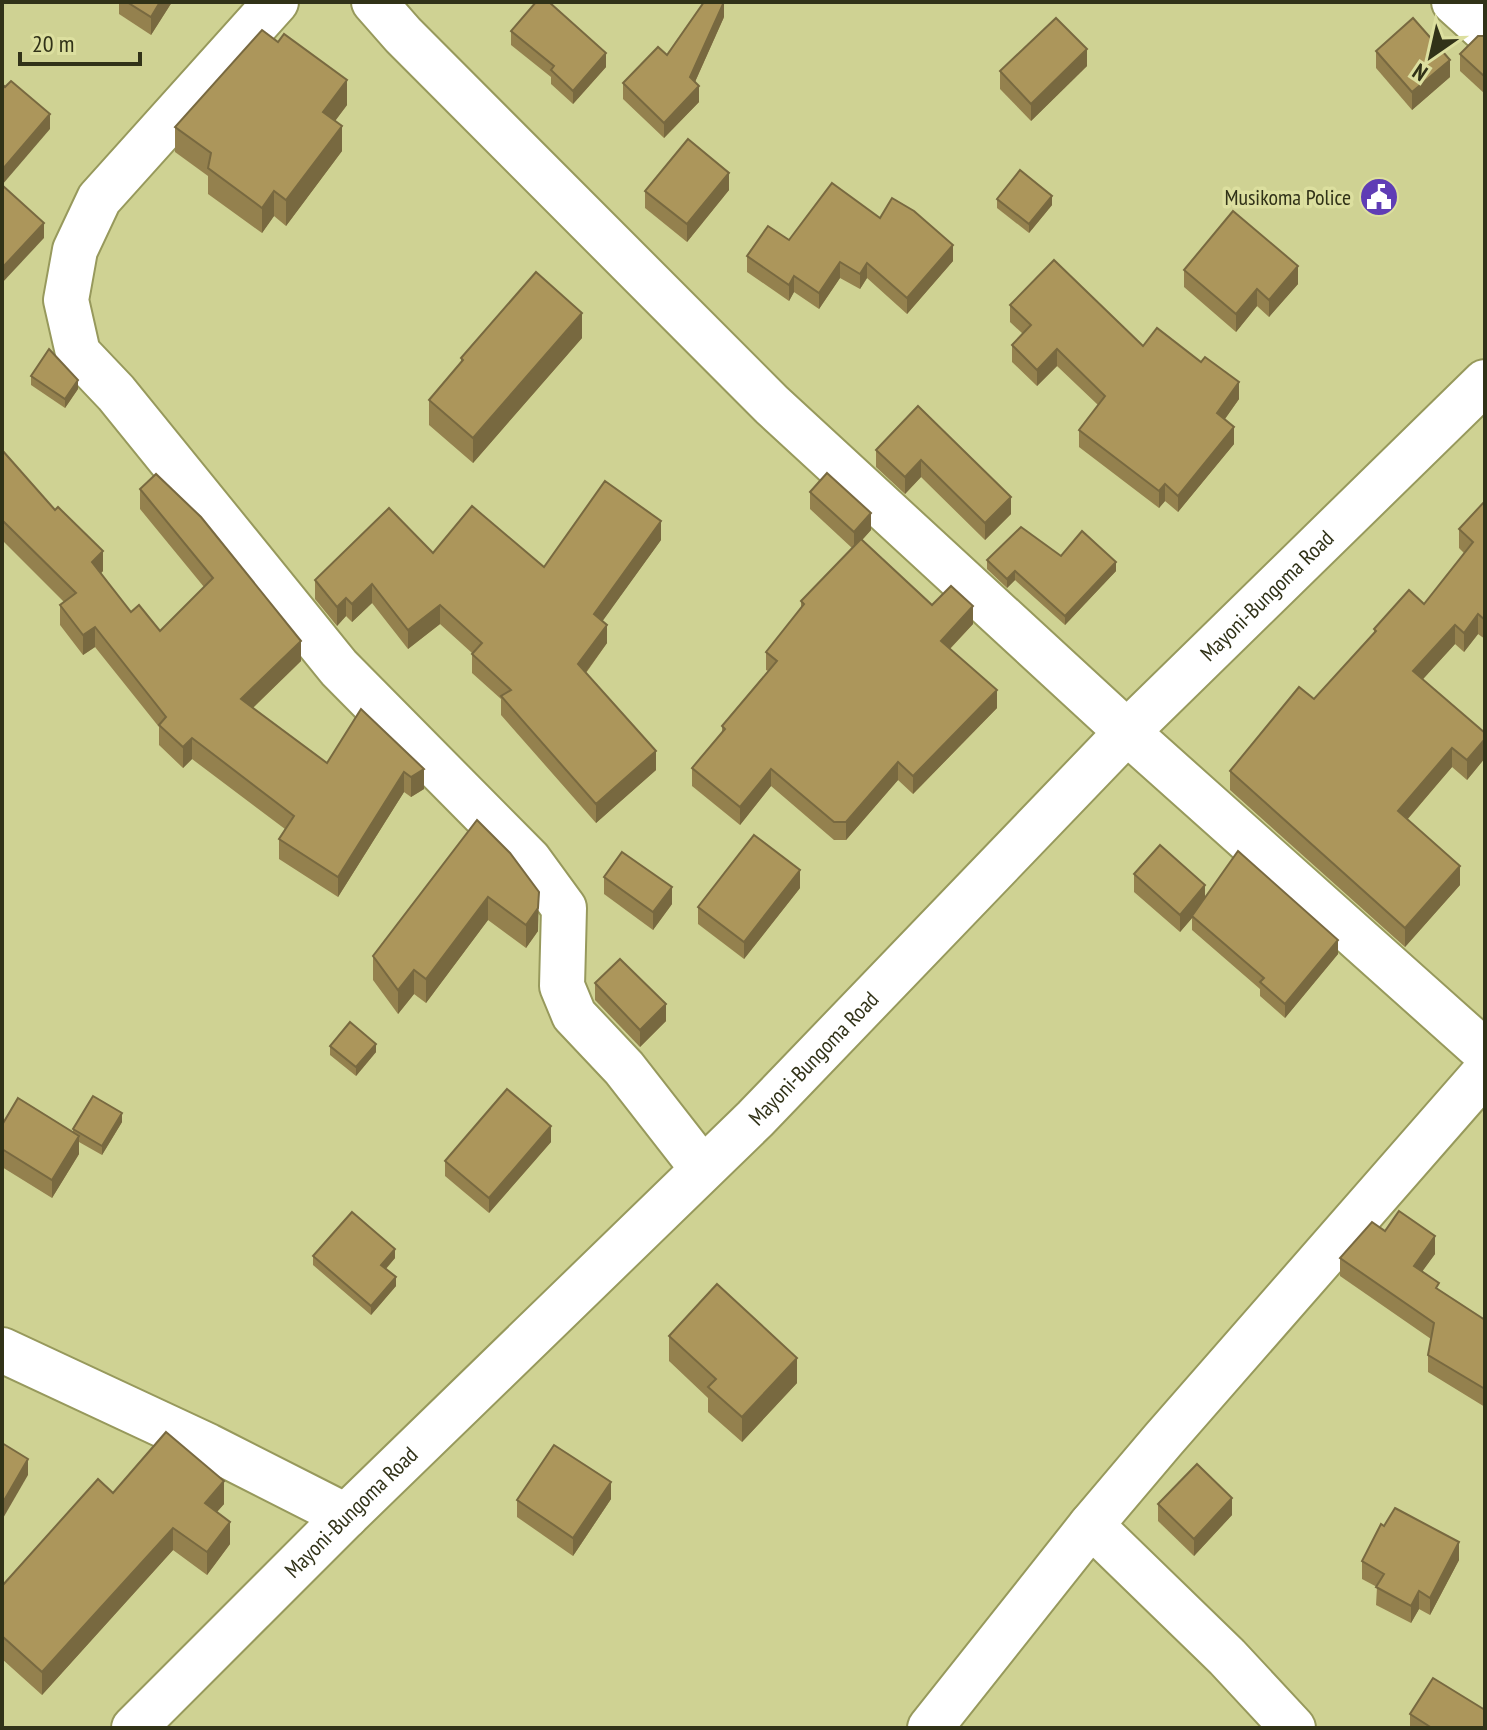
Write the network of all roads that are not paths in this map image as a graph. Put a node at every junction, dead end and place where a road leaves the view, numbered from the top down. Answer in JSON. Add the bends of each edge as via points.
{"nodes":[{"id":1,"x":276,"y":2,"type":"edge"},
{"id":2,"x":374,"y":2,"type":"edge"},
{"id":3,"x":1454,"y":2,"type":"edge"},
{"id":4,"x":1485,"y":30,"type":"edge"},
{"id":5,"x":1485,"y":382,"type":"edge"},
{"id":6,"x":1127,"y":732,"type":"junction"},
{"id":7,"x":1485,"y":1052,"type":"edge"},
{"id":8,"x":1485,"y":1072,"type":"edge"},
{"id":9,"x":702,"y":1168,"type":"junction"},
{"id":10,"x":2,"y":1350,"type":"edge"},
{"id":11,"x":346,"y":1516,"type":"junction"},
{"id":12,"x":1091,"y":1525,"type":"junction"},
{"id":13,"x":134,"y":1728,"type":"edge"},
{"id":14,"x":930,"y":1728,"type":"edge"},
{"id":15,"x":1293,"y":1728,"type":"edge"}],
"edges":[{"from":1,"to":9,"type":"street","via":[[99,199],[75,250],[66,300],[78,353],[339,668],[529,860],[564,908],[562,986],[574,1015],[624,1068]]},
{"from":2,"to":6,"type":"street","via":[[772,405]]},
{"from":3,"to":4,"type":"street"},
{"from":5,"to":6,"type":"street","name":"Mayoni-Bungoma Road"},
{"from":6,"to":7,"type":"street"},
{"from":6,"to":9,"type":"street","name":"Mayoni-Bungoma Road"},
{"from":8,"to":12,"type":"street"},
{"from":9,"to":11,"type":"street","name":"Mayoni-Bungoma Road"},
{"from":10,"to":11,"type":"street"},
{"from":11,"to":13,"type":"street","name":"Mayoni-Bungoma Road"},
{"from":12,"to":14,"type":"street"},
{"from":12,"to":15,"type":"street"}]}
